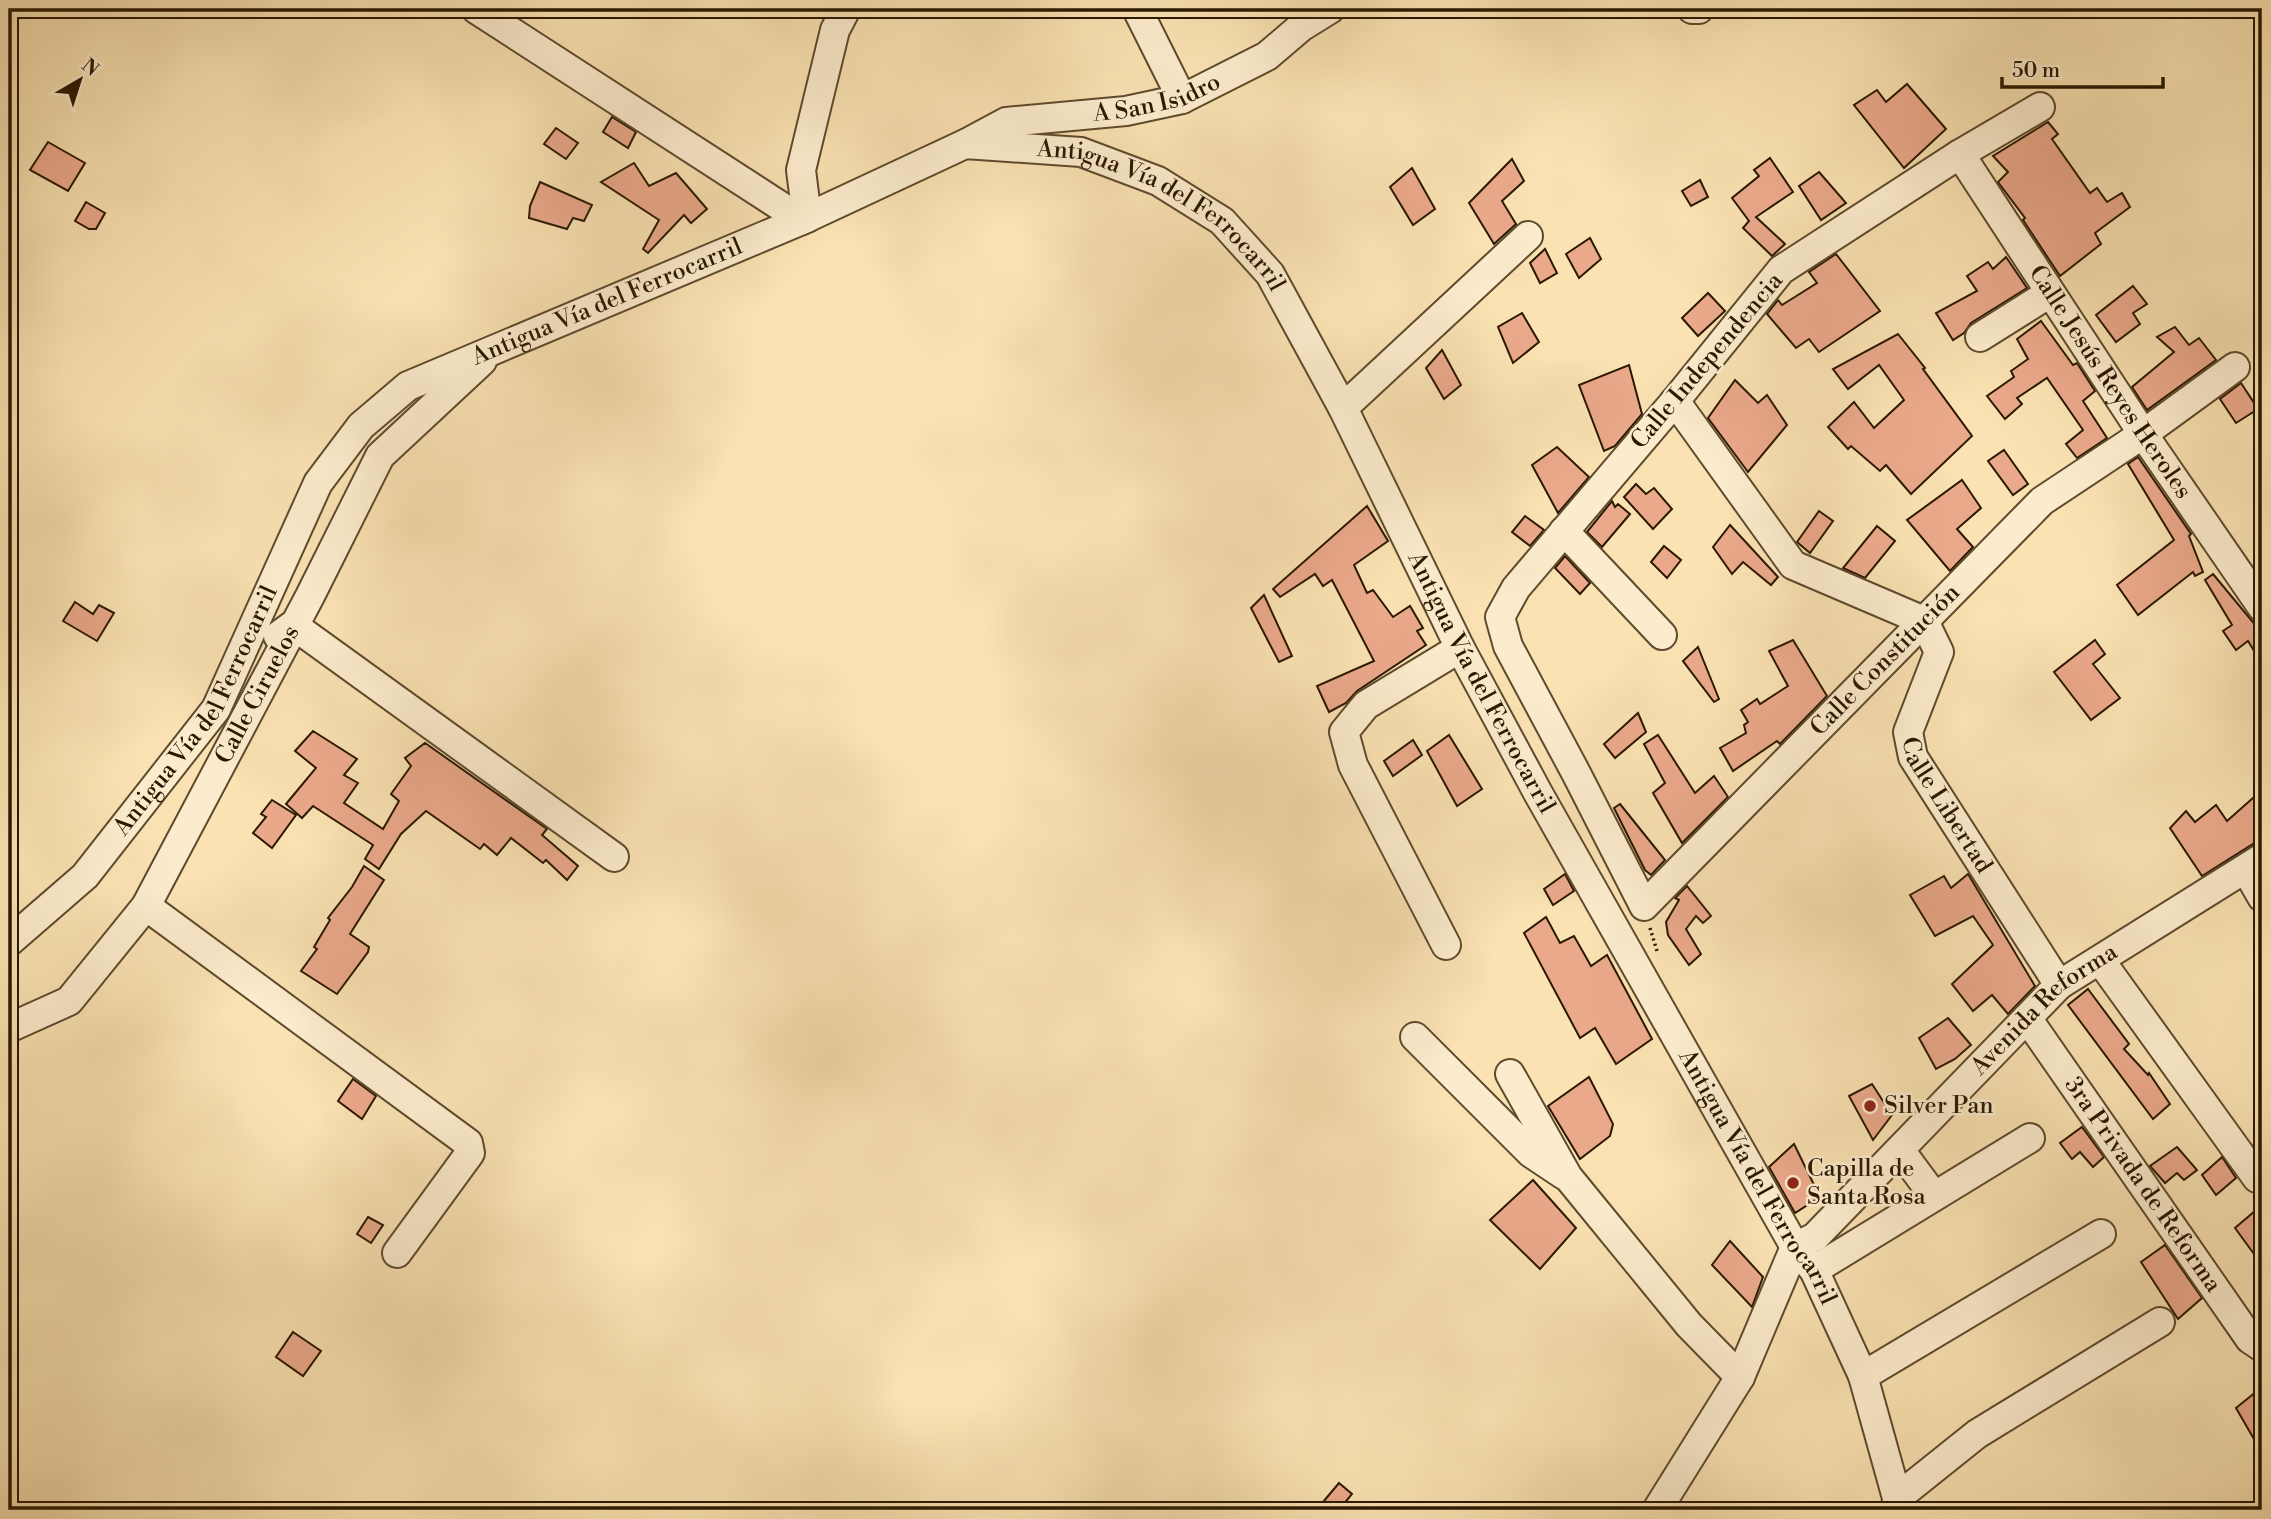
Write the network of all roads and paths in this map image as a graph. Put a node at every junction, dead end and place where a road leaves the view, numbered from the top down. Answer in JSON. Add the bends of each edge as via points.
{"nodes":[{"id":1,"x":476,"y":9,"type":"edge"},
{"id":2,"x":846,"y":9,"type":"edge"},
{"id":3,"x":1137,"y":9,"type":"edge"},
{"id":4,"x":1330,"y":9,"type":"edge"},
{"id":5,"x":1692,"y":9,"type":"edge"},
{"id":6,"x":1699,"y":9,"type":"edge"},
{"id":7,"x":1182,"y":99,"type":"junction"},
{"id":8,"x":2040,"y":107,"type":"dead end"},
{"id":9,"x":965,"y":144,"type":"junction"},
{"id":10,"x":1960,"y":154,"type":"junction"},
{"id":11,"x":805,"y":219,"type":"junction"},
{"id":12,"x":1528,"y":236,"type":"dead end"},
{"id":13,"x":2050,"y":293,"type":"junction"},
{"id":14,"x":1980,"y":337,"type":"dead end"},
{"id":15,"x":497,"y":347,"type":"junction"},
{"id":16,"x":2235,"y":367,"type":"dead end"},
{"id":17,"x":1675,"y":401,"type":"junction"},
{"id":18,"x":1343,"y":408,"type":"junction"},
{"id":19,"x":2143,"y":434,"type":"junction"},
{"id":20,"x":1564,"y":531,"type":"junction"},
{"id":21,"x":2262,"y":607,"type":"edge"},
{"id":22,"x":1924,"y":621,"type":"junction"},
{"id":23,"x":293,"y":625,"type":"junction"},
{"id":24,"x":1662,"y":635,"type":"dead end"},
{"id":25,"x":1460,"y":648,"type":"junction"},
{"id":26,"x":236,"y":664,"type":"junction"},
{"id":27,"x":1576,"y":773,"type":"junction"},
{"id":28,"x":1538,"y":793,"type":"junction"},
{"id":29,"x":614,"y":857,"type":"dead end"},
{"id":30,"x":2254,"y":863,"type":"edge"},
{"id":31,"x":2262,"y":897,"type":"edge"},
{"id":32,"x":146,"y":906,"type":"junction"},
{"id":33,"x":9,"y":942,"type":"edge"},
{"id":34,"x":1446,"y":944,"type":"dead end"},
{"id":35,"x":2100,"y":960,"type":"junction"},
{"id":36,"x":2059,"y":985,"type":"junction"},
{"id":37,"x":2027,"y":1018,"type":"junction"},
{"id":38,"x":9,"y":1028,"type":"edge"},
{"id":39,"x":1415,"y":1037,"type":"dead end"},
{"id":40,"x":1510,"y":1073,"type":"dead end"},
{"id":41,"x":2031,"y":1138,"type":"dead end"},
{"id":42,"x":1899,"y":1150,"type":"junction"},
{"id":43,"x":1567,"y":1177,"type":"junction"},
{"id":44,"x":2257,"y":1178,"type":"dead end"},
{"id":45,"x":1934,"y":1196,"type":"junction"},
{"id":46,"x":2101,"y":1234,"type":"dead end"},
{"id":47,"x":1795,"y":1247,"type":"junction"},
{"id":48,"x":397,"y":1253,"type":"dead end"},
{"id":49,"x":1814,"y":1270,"type":"junction"},
{"id":50,"x":2160,"y":1322,"type":"dead end"},
{"id":51,"x":2262,"y":1348,"type":"edge"},
{"id":52,"x":1863,"y":1376,"type":"junction"},
{"id":53,"x":1740,"y":1377,"type":"junction"},
{"id":54,"x":1896,"y":1504,"type":"edge"},
{"id":55,"x":1657,"y":1510,"type":"edge"}],
"edges":[{"from":1,"to":11,"type":"street"},
{"from":2,"to":11,"type":"street","via":[[835,30],[801,170]]},
{"from":3,"to":7,"type":"street"},
{"from":4,"to":7,"type":"street","name":"A San Isidro","via":[[1267,56]]},
{"from":5,"to":6,"type":"street"},
{"from":7,"to":9,"type":"street","name":"A San Isidro","via":[[1126,111],[1006,122]]},
{"from":8,"to":10,"type":"street","name":"Calle Independencia"},
{"from":9,"to":11,"type":"street","name":"Antigua Vía del Ferrocarril"},
{"from":9,"to":18,"type":"street","name":"Antigua Vía del Ferrocarril","via":[[1081,152],[1158,181],[1222,222],[1270,274]]},
{"from":10,"to":13,"type":"street","name":"Calle Jesús Reyes Heroles"},
{"from":10,"to":17,"type":"street","name":"Calle Independencia","via":[[1781,270]]},
{"from":11,"to":15,"type":"street","name":"Antigua Vía del Ferrocarril"},
{"from":12,"to":18,"type":"street"},
{"from":13,"to":14,"type":"street"},
{"from":13,"to":19,"type":"street","name":"Calle Jesús Reyes Heroles"},
{"from":15,"to":23,"type":"street","name":"Calle Ciruelos","via":[[380,456]]},
{"from":15,"to":26,"type":"street","name":"Antigua Vía del Ferrocarril","via":[[408,386],[361,426],[318,483]]},
{"from":16,"to":19,"type":"street","name":"Calle Constitución"},
{"from":17,"to":20,"type":"street","name":"Calle Independencia"},
{"from":17,"to":22,"type":"street","via":[[1793,565]]},
{"from":18,"to":25,"type":"street","name":"Antigua Vía del Ferrocarril"},
{"from":19,"to":21,"type":"street","name":"Calle Jesús Reyes Heroles"},
{"from":19,"to":22,"type":"street","name":"Calle Constitución","via":[[2042,501]]},
{"from":20,"to":24,"type":"street"},
{"from":20,"to":27,"type":"street","name":"Calle Independencia","via":[[1516,588],[1500,617],[1508,646]]},
{"from":22,"to":27,"type":"street","name":"Calle Constitución","via":[[1644,906]]},
{"from":22,"to":36,"type":"street","name":"Calle Libertad","via":[[1939,652],[1908,732],[1913,757]]},
{"from":23,"to":26,"type":"street"},
{"from":23,"to":29,"type":"street"},
{"from":23,"to":32,"type":"street","name":"Calle Ciruelos"},
{"from":25,"to":28,"type":"street","name":"Antigua Vía del Ferrocarril"},
{"from":25,"to":34,"type":"street","via":[[1366,705],[1344,732],[1353,765]]},
{"from":26,"to":33,"type":"street","name":"Antigua Vía del Ferrocarril","via":[[216,709],[85,876]]},
{"from":27,"to":28,"type":"street"},
{"from":28,"to":47,"type":"street","name":"Antigua Vía del Ferrocarril"},
{"from":30,"to":31,"type":"street"},
{"from":30,"to":35,"type":"street","name":"Avenida Reforma"},
{"from":32,"to":38,"type":"street","name":"Calle Ciruelos","via":[[69,1001]]},
{"from":32,"to":48,"type":"street","via":[[468,1143],[470,1153]]},
{"from":35,"to":36,"type":"street","name":"Avenida Reforma"},
{"from":35,"to":44,"type":"street"},
{"from":36,"to":37,"type":"street","name":"Avenida Reforma"},
{"from":37,"to":42,"type":"street","name":"Avenida Reforma"},
{"from":37,"to":51,"type":"street","name":"3ra Privada de Reforma","via":[[2250,1339]]},
{"from":39,"to":43,"type":"street","via":[[1531,1153]]},
{"from":40,"to":43,"type":"street"},
{"from":41,"to":45,"type":"street"},
{"from":42,"to":45,"type":"street"},
{"from":42,"to":47,"type":"street","name":"Avenida Reforma","via":[[1815,1237]]},
{"from":43,"to":53,"type":"street","via":[[1689,1325]]},
{"from":45,"to":49,"type":"street"},
{"from":46,"to":52,"type":"street"},
{"from":47,"to":49,"type":"street","name":"Antigua Vía del Ferrocarril"},
{"from":47,"to":53,"type":"street"},
{"from":49,"to":52,"type":"street","name":"Antigua Vía del Ferrocarril"},
{"from":50,"to":54,"type":"street","via":[[1978,1434]]},
{"from":52,"to":54,"type":"street","name":"Antigua Vía del Ferrocarril"},
{"from":53,"to":55,"type":"street"}]}
